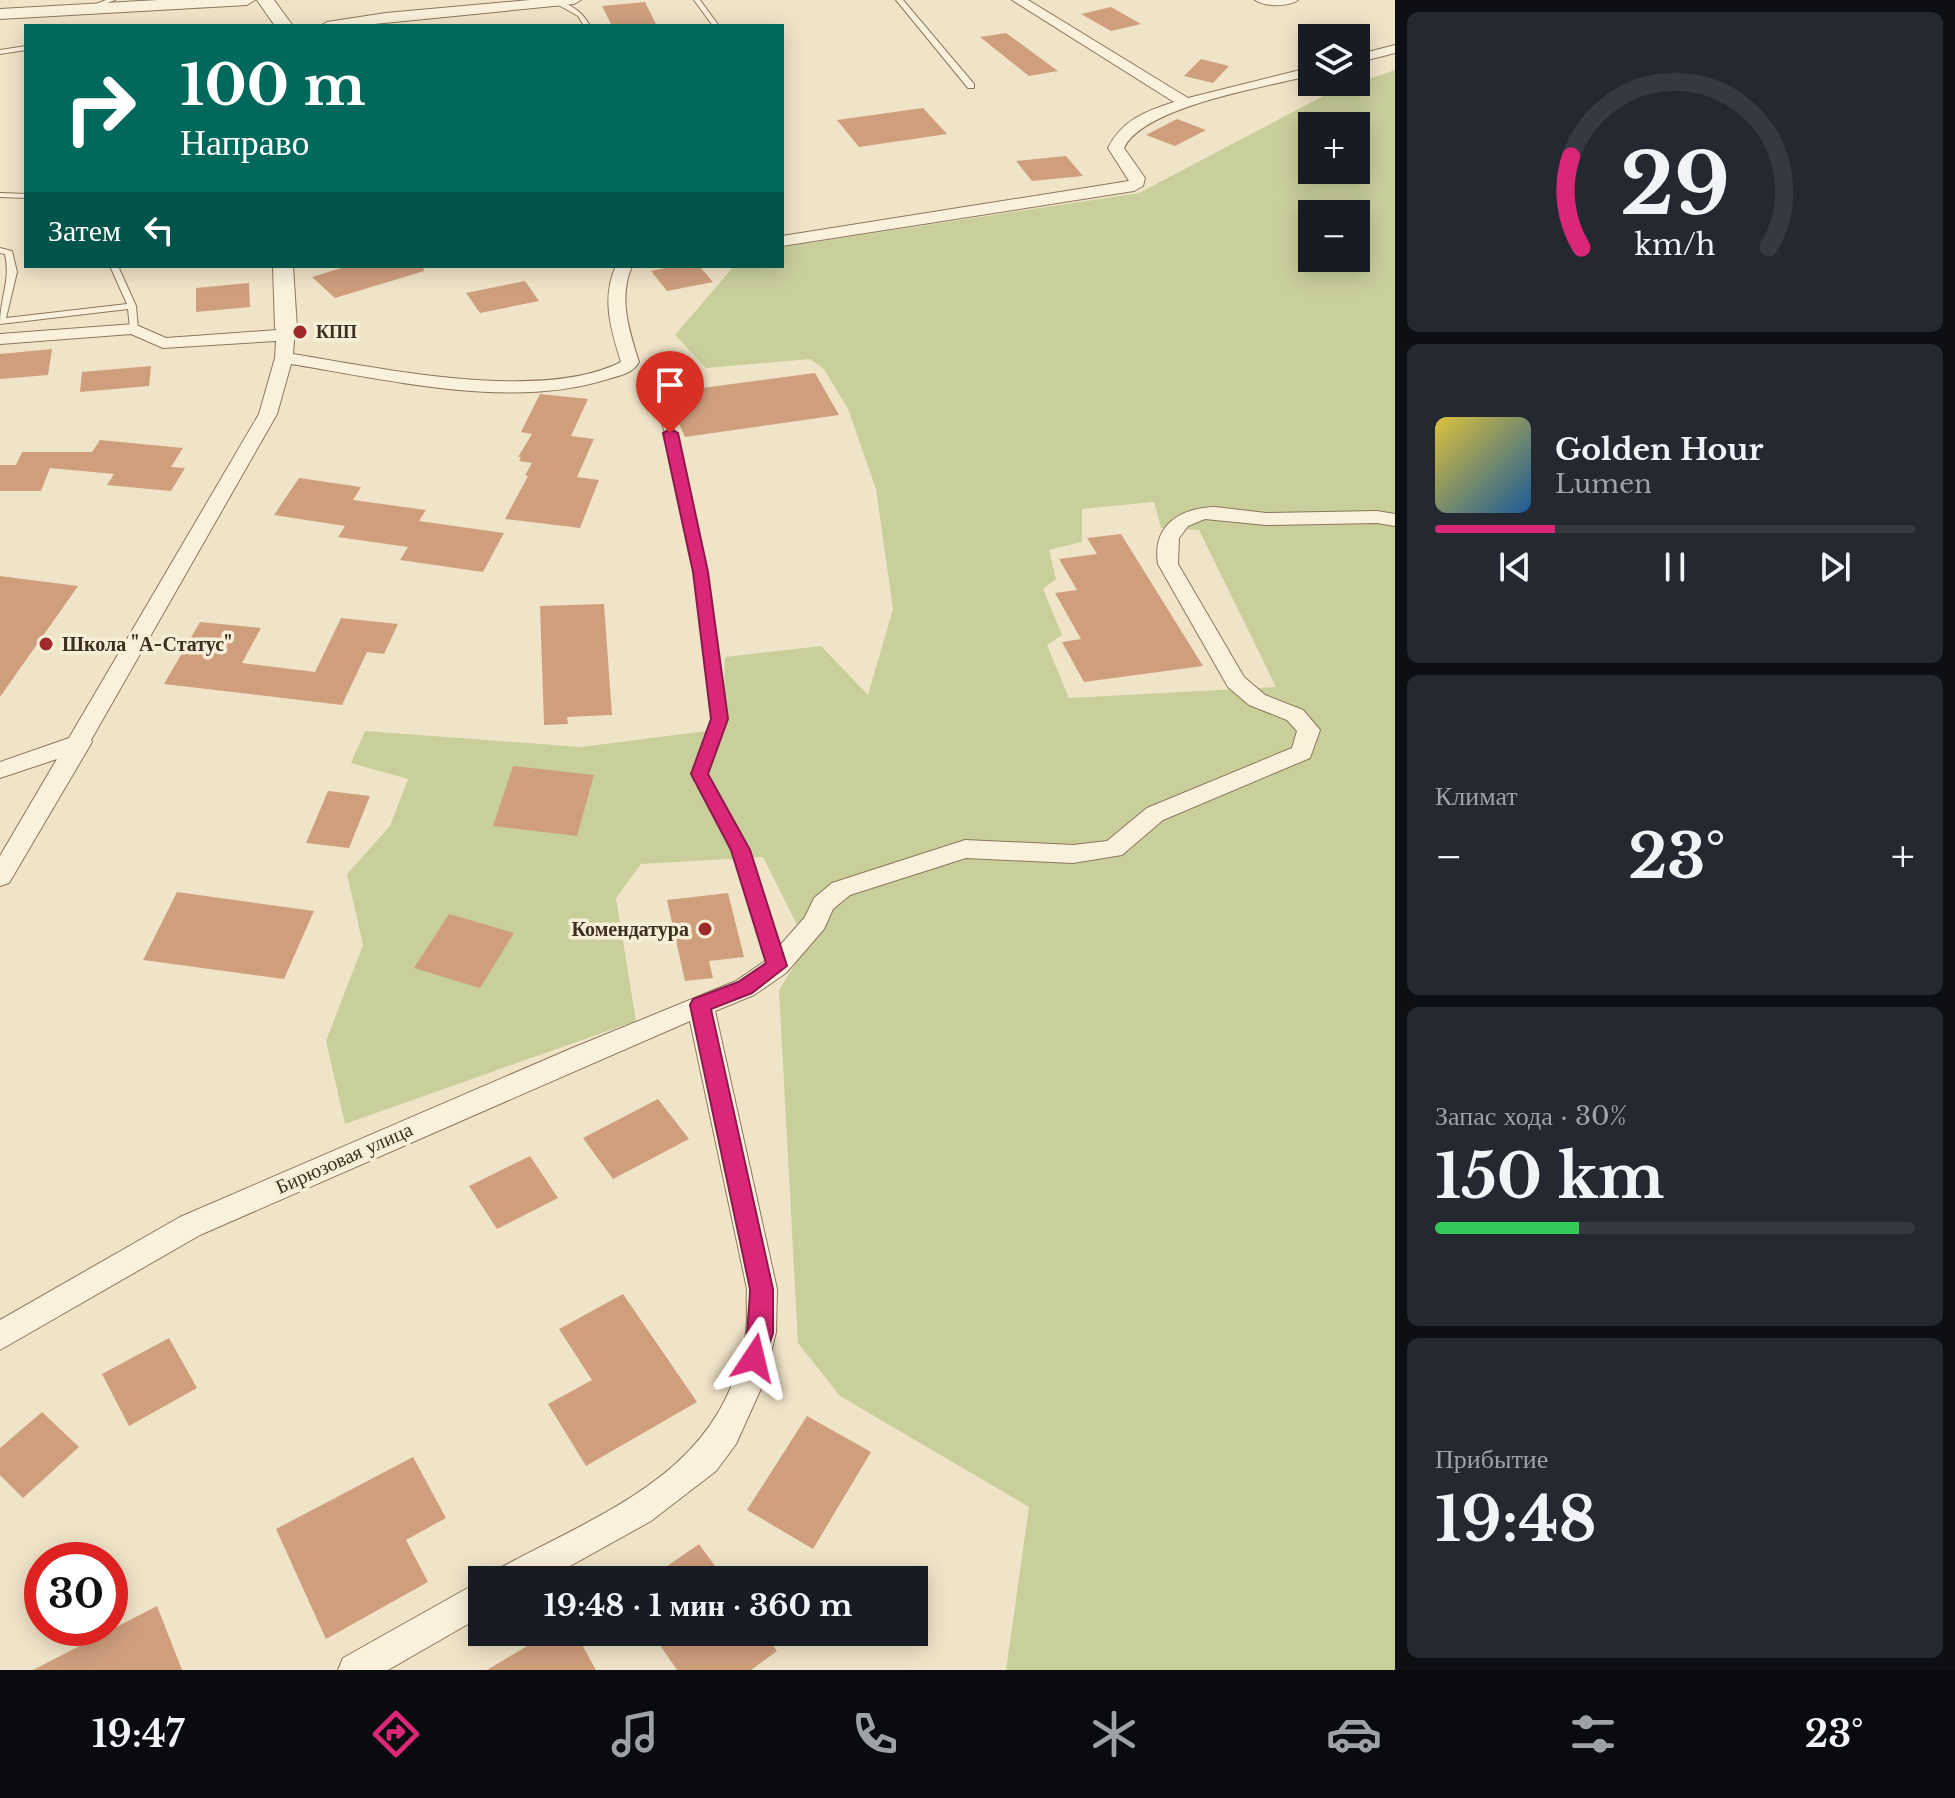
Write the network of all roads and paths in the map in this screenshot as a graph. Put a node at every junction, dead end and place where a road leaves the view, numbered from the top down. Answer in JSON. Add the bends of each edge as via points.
{"nodes":[{"id":1,"x":112,"y":0,"type":"edge"},
{"id":2,"x":247,"y":0,"type":"edge"},
{"id":3,"x":265,"y":0,"type":"edge"},
{"id":4,"x":574,"y":0,"type":"edge"},
{"id":5,"x":697,"y":0,"type":"edge"},
{"id":6,"x":899,"y":0,"type":"edge"},
{"id":7,"x":1019,"y":0,"type":"edge"},
{"id":8,"x":1262,"y":0,"type":"edge"},
{"id":9,"x":1291,"y":0,"type":"edge"},
{"id":10,"x":102,"y":2,"type":"edge"},
{"id":11,"x":557,"y":2,"type":"edge"},
{"id":12,"x":82,"y":11,"type":"junction"},
{"id":13,"x":0,"y":14,"type":"edge"},
{"id":14,"x":283,"y":24,"type":"edge"},
{"id":15,"x":340,"y":24,"type":"edge"},
{"id":16,"x":586,"y":24,"type":"edge"},
{"id":17,"x":715,"y":24,"type":"edge"},
{"id":18,"x":24,"y":48,"type":"edge"},
{"id":19,"x":1395,"y":49,"type":"edge"},
{"id":20,"x":0,"y":52,"type":"edge"},
{"id":21,"x":1370,"y":55,"type":"edge"},
{"id":22,"x":1298,"y":75,"type":"edge"},
{"id":23,"x":971,"y":86,"type":"dead end"},
{"id":24,"x":1186,"y":103,"type":"junction"},
{"id":25,"x":0,"y":195,"type":"edge"},
{"id":26,"x":24,"y":196,"type":"edge"},
{"id":27,"x":784,"y":241,"type":"edge"},
{"id":28,"x":0,"y":250,"type":"edge"},
{"id":29,"x":115,"y":268,"type":"edge"},
{"id":30,"x":283,"y":268,"type":"edge"},
{"id":31,"x":623,"y":268,"type":"edge"},
{"id":32,"x":132,"y":306,"type":"junction"},
{"id":33,"x":0,"y":327,"type":"edge"},
{"id":34,"x":134,"y":329,"type":"junction"},
{"id":35,"x":286,"y":332,"type":"junction"},
{"id":36,"x":284,"y":358,"type":"junction"},
{"id":37,"x":663,"y":410,"type":"dead end"},
{"id":38,"x":1395,"y":520,"type":"edge"},
{"id":39,"x":81,"y":742,"type":"junction"},
{"id":40,"x":0,"y":770,"type":"edge"},
{"id":41,"x":0,"y":877,"type":"edge"},
{"id":42,"x":777,"y":966,"type":"junction"},
{"id":43,"x":700,"y":1005,"type":"junction"},
{"id":44,"x":0,"y":1336,"type":"edge"},
{"id":45,"x":536,"y":1566,"type":"edge"},
{"id":46,"x":468,"y":1605,"type":"edge"},
{"id":47,"x":355,"y":1670,"type":"edge"}],
"edges":[{"from":1,"to":10,"type":"lane"},
{"from":2,"to":12,"type":"street"},
{"from":3,"to":14,"type":"street"},
{"from":4,"to":11,"type":"street"},
{"from":5,"to":17,"type":"lane"},
{"from":6,"to":23,"type":"lane"},
{"from":7,"to":24,"type":"street"},
{"from":8,"to":9,"type":"street"},
{"from":10,"to":12,"type":"lane"},
{"from":11,"to":15,"type":"street"},
{"from":11,"to":16,"type":"lane","via":[[581,15]]},
{"from":12,"to":13,"type":"street"},
{"from":18,"to":20,"type":"lane"},
{"from":19,"to":21,"type":"street"},
{"from":22,"to":24,"type":"street"},
{"from":24,"to":27,"type":"street","via":[[1125,131],[1116,148],[1137,183],[1128,188]]},
{"from":25,"to":26,"type":"lane"},
{"from":28,"to":33,"type":"lane","via":[[9,253],[13,272]]},
{"from":29,"to":32,"type":"lane"},
{"from":30,"to":35,"type":"street"},
{"from":31,"to":36,"type":"street","via":[[616,295],[630,362],[614,373],[494,387]]},
{"from":32,"to":33,"type":"lane"},
{"from":32,"to":34,"type":"lane"},
{"from":33,"to":34,"type":"street"},
{"from":34,"to":35,"type":"street","via":[[163,343]]},
{"from":35,"to":36,"type":"street"},
{"from":36,"to":39,"type":"street","via":[[268,414]]},
{"from":37,"to":42,"type":"lane","via":[[700,572],[719,719],[699,774],[741,850]]},
{"from":38,"to":42,"type":"street","name":"Бирюзовая улица","via":[[1189,516],[1164,547],[1168,564],[1236,682],[1257,700],[1295,715],[1309,730],[1302,753],[1155,814],[1113,849],[1073,854],[965,849],[841,889],[823,904],[815,922]]},
{"from":39,"to":40,"type":"street"},
{"from":39,"to":41,"type":"street"},
{"from":42,"to":43,"type":"street","name":"Бирюзовая улица","via":[[745,988]]},
{"from":43,"to":44,"type":"street","name":"Бирюзовая улица","via":[[190,1226]]},
{"from":43,"to":45,"type":"street","via":[[762,1289],[761,1333],[747,1383],[727,1430],[706,1459],[662,1494]]},
{"from":46,"to":47,"type":"street"}]}
